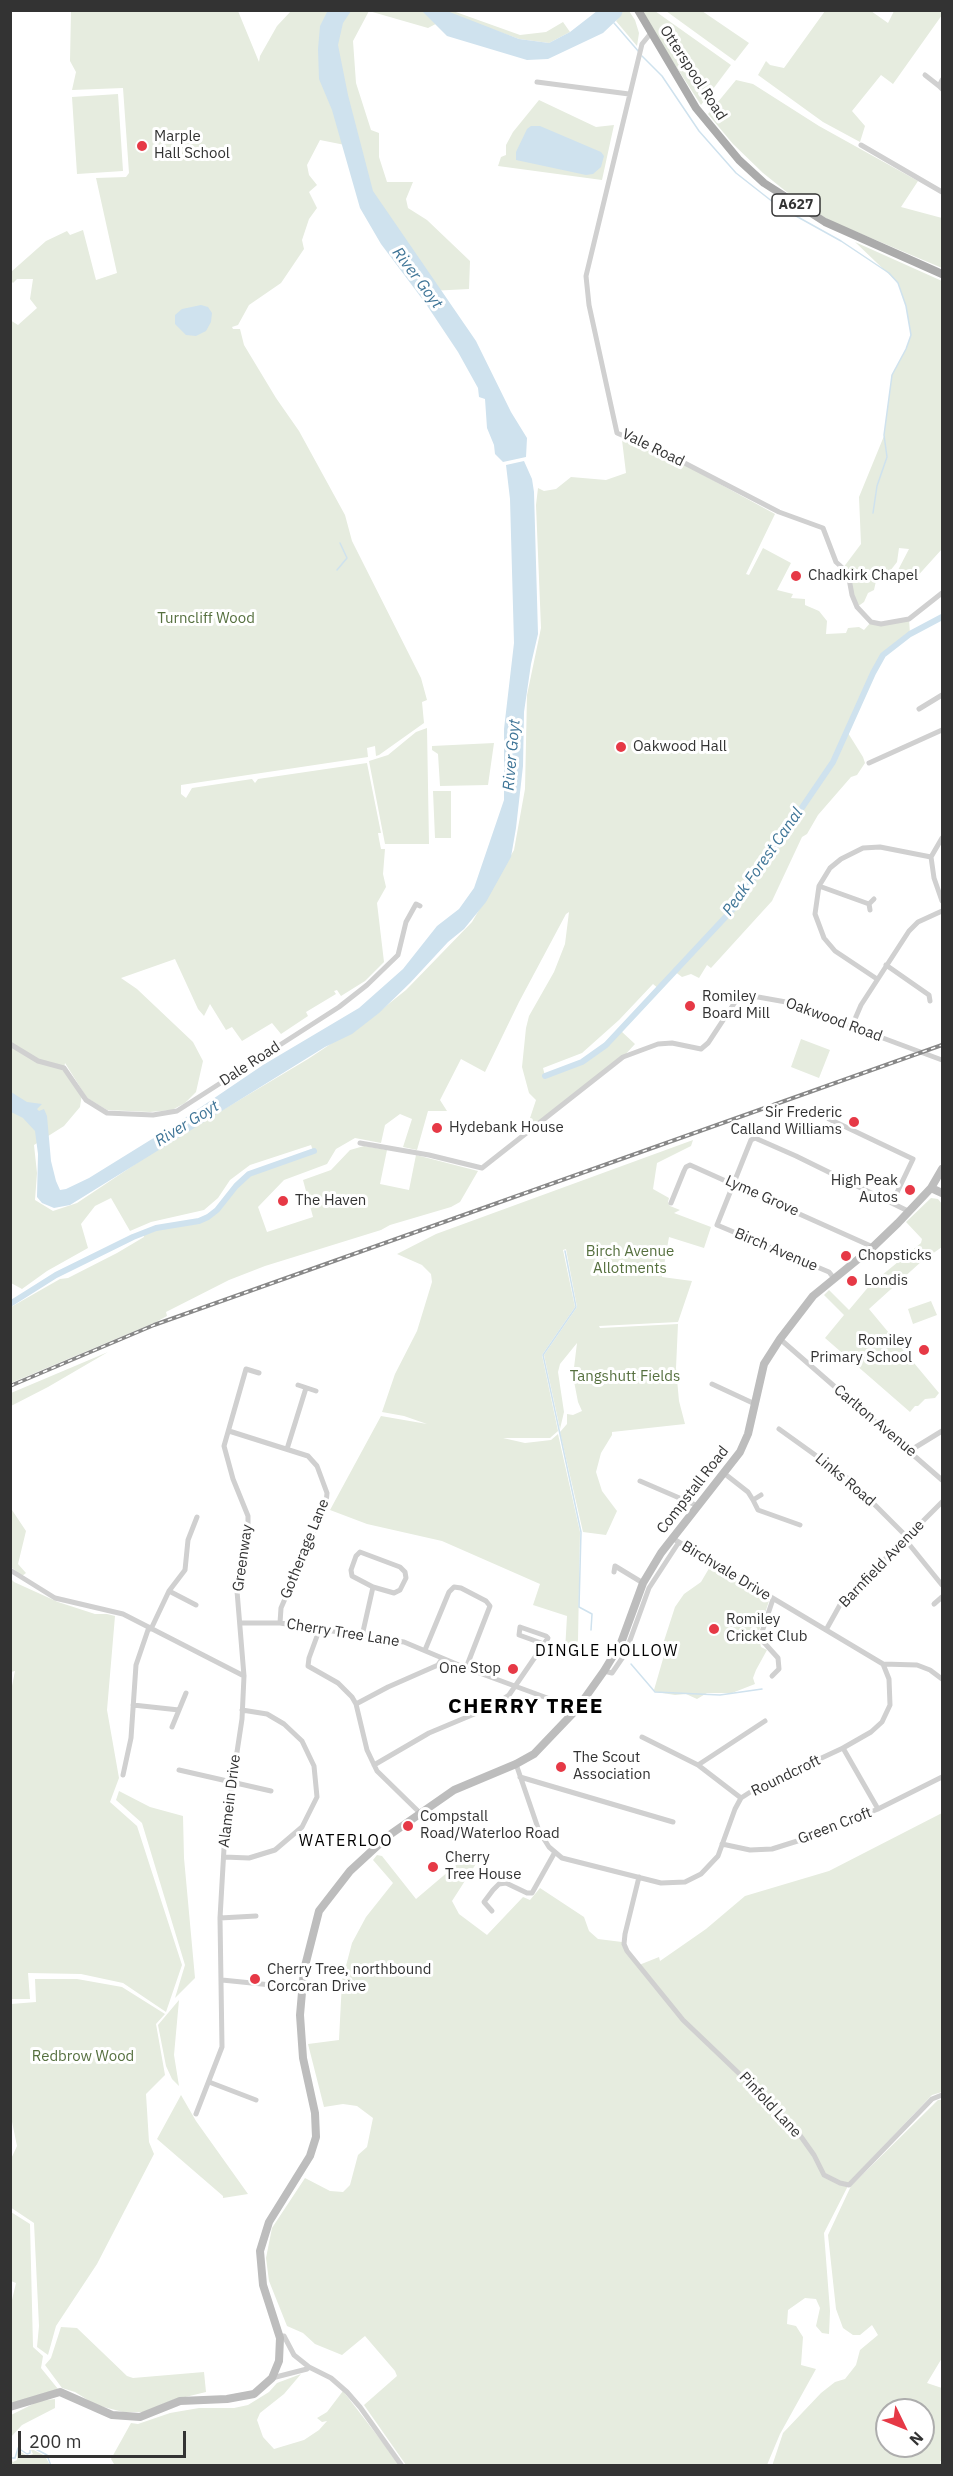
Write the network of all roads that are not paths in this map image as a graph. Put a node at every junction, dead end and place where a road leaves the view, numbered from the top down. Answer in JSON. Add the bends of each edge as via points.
{"nodes":[{"id":1,"x":638,"y":10,"type":"edge"},
{"id":2,"x":651,"y":33,"type":"junction"},
{"id":3,"x":925,"y":75,"type":"dead end"},
{"id":4,"x":942,"y":80,"type":"edge"},
{"id":5,"x":537,"y":82,"type":"dead end"},
{"id":6,"x":940,"y":88,"type":"edge"},
{"id":7,"x":629,"y":94,"type":"junction"},
{"id":8,"x":861,"y":145,"type":"dead end"},
{"id":9,"x":942,"y":192,"type":"edge"},
{"id":10,"x":942,"y":274,"type":"edge"},
{"id":11,"x":942,"y":593,"type":"edge"},
{"id":12,"x":942,"y":696,"type":"edge"},
{"id":13,"x":919,"y":709,"type":"dead end"},
{"id":14,"x":942,"y":730,"type":"edge"},
{"id":15,"x":870,"y":762,"type":"dead end"},
{"id":16,"x":942,"y":838,"type":"edge"},
{"id":17,"x":931,"y":857,"type":"junction"},
{"id":18,"x":819,"y":886,"type":"junction"},
{"id":19,"x":942,"y":901,"type":"edge"},
{"id":20,"x":871,"y":904,"type":"dead end"},
{"id":21,"x":420,"y":906,"type":"dead end"},
{"id":22,"x":942,"y":911,"type":"edge"},
{"id":23,"x":886,"y":965,"type":"junction"},
{"id":24,"x":878,"y":979,"type":"junction"},
{"id":25,"x":931,"y":997,"type":"dead end"},
{"id":26,"x":852,"y":1026,"type":"junction"},
{"id":27,"x":10,"y":1044,"type":"edge"},
{"id":28,"x":942,"y":1060,"type":"edge"},
{"id":29,"x":829,"y":1119,"type":"dead end"},
{"id":30,"x":360,"y":1143,"type":"dead end"},
{"id":31,"x":942,"y":1169,"type":"edge"},
{"id":32,"x":733,"y":1183,"type":"junction"},
{"id":33,"x":931,"y":1188,"type":"junction"},
{"id":34,"x":942,"y":1193,"type":"edge"},
{"id":35,"x":671,"y":1203,"type":"dead end"},
{"id":36,"x":892,"y":1203,"type":"junction"},
{"id":37,"x":908,"y":1211,"type":"junction"},
{"id":38,"x":873,"y":1247,"type":"junction"},
{"id":39,"x":833,"y":1277,"type":"junction"},
{"id":40,"x":780,"y":1339,"type":"junction"},
{"id":41,"x":259,"y":1372,"type":"dead end"},
{"id":42,"x":712,"y":1384,"type":"dead end"},
{"id":43,"x":298,"y":1385,"type":"dead end"},
{"id":44,"x":306,"y":1388,"type":"junction"},
{"id":45,"x":315,"y":1391,"type":"dead end"},
{"id":46,"x":755,"y":1404,"type":"junction"},
{"id":47,"x":779,"y":1429,"type":"dead end"},
{"id":48,"x":228,"y":1431,"type":"junction"},
{"id":49,"x":942,"y":1431,"type":"edge"},
{"id":50,"x":287,"y":1449,"type":"junction"},
{"id":51,"x":910,"y":1450,"type":"junction"},
{"id":52,"x":724,"y":1474,"type":"junction"},
{"id":53,"x":942,"y":1480,"type":"edge"},
{"id":54,"x":640,"y":1481,"type":"dead end"},
{"id":55,"x":761,"y":1495,"type":"dead end"},
{"id":56,"x":753,"y":1500,"type":"junction"},
{"id":57,"x":942,"y":1502,"type":"edge"},
{"id":58,"x":698,"y":1506,"type":"junction"},
{"id":59,"x":197,"y":1517,"type":"dead end"},
{"id":60,"x":800,"y":1525,"type":"dead end"},
{"id":61,"x":905,"y":1537,"type":"junction"},
{"id":62,"x":675,"y":1540,"type":"junction"},
{"id":63,"x":612,"y":1567,"type":"dead end"},
{"id":64,"x":10,"y":1570,"type":"edge"},
{"id":65,"x":643,"y":1583,"type":"junction"},
{"id":66,"x":942,"y":1585,"type":"edge"},
{"id":67,"x":373,"y":1587,"type":"junction"},
{"id":68,"x":169,"y":1591,"type":"junction"},
{"id":69,"x":942,"y":1597,"type":"edge"},
{"id":70,"x":772,"y":1599,"type":"junction"},
{"id":71,"x":934,"y":1604,"type":"dead end"},
{"id":72,"x":196,"y":1605,"type":"dead end"},
{"id":73,"x":241,"y":1623,"type":"junction"},
{"id":74,"x":280,"y":1623,"type":"junction"},
{"id":75,"x":150,"y":1628,"type":"junction"},
{"id":76,"x":320,"y":1628,"type":"junction"},
{"id":77,"x":826,"y":1630,"type":"junction"},
{"id":78,"x":362,"y":1636,"type":"junction"},
{"id":79,"x":544,"y":1644,"type":"junction"},
{"id":80,"x":425,"y":1650,"type":"junction"},
{"id":81,"x":442,"y":1659,"type":"junction"},
{"id":82,"x":883,"y":1664,"type":"junction"},
{"id":83,"x":465,"y":1668,"type":"junction"},
{"id":84,"x":604,"y":1671,"type":"junction"},
{"id":85,"x":244,"y":1676,"type":"junction"},
{"id":86,"x":772,"y":1676,"type":"dead end"},
{"id":87,"x":942,"y":1679,"type":"edge"},
{"id":88,"x":516,"y":1687,"type":"junction"},
{"id":89,"x":186,"y":1693,"type":"dead end"},
{"id":90,"x":356,"y":1704,"type":"junction"},
{"id":91,"x":133,"y":1706,"type":"junction"},
{"id":92,"x":577,"y":1709,"type":"junction"},
{"id":93,"x":179,"y":1710,"type":"junction"},
{"id":94,"x":242,"y":1710,"type":"junction"},
{"id":95,"x":765,"y":1721,"type":"dead end"},
{"id":96,"x":172,"y":1726,"type":"dead end"},
{"id":97,"x":642,"y":1737,"type":"dead end"},
{"id":98,"x":843,"y":1748,"type":"junction"},
{"id":99,"x":516,"y":1764,"type":"junction"},
{"id":100,"x":374,"y":1765,"type":"junction"},
{"id":101,"x":698,"y":1765,"type":"junction"},
{"id":102,"x":179,"y":1770,"type":"dead end"},
{"id":103,"x":123,"y":1775,"type":"dead end"},
{"id":104,"x":520,"y":1777,"type":"junction"},
{"id":105,"x":942,"y":1777,"type":"edge"},
{"id":106,"x":231,"y":1782,"type":"junction"},
{"id":107,"x":271,"y":1791,"type":"dead end"},
{"id":108,"x":741,"y":1798,"type":"junction"},
{"id":109,"x":878,"y":1809,"type":"junction"},
{"id":110,"x":419,"y":1812,"type":"junction"},
{"id":111,"x":673,"y":1822,"type":"dead end"},
{"id":112,"x":722,"y":1844,"type":"junction"},
{"id":113,"x":555,"y":1852,"type":"junction"},
{"id":114,"x":224,"y":1857,"type":"junction"},
{"id":115,"x":639,"y":1877,"type":"junction"},
{"id":116,"x":492,"y":1911,"type":"dead end"},
{"id":117,"x":256,"y":1916,"type":"dead end"},
{"id":118,"x":220,"y":1918,"type":"junction"},
{"id":119,"x":222,"y":1980,"type":"junction"},
{"id":120,"x":301,"y":1988,"type":"junction"},
{"id":121,"x":209,"y":2082,"type":"junction"},
{"id":122,"x":942,"y":2095,"type":"edge"},
{"id":123,"x":256,"y":2100,"type":"dead end"},
{"id":124,"x":196,"y":2114,"type":"dead end"},
{"id":125,"x":279,"y":2336,"type":"junction"},
{"id":126,"x":309,"y":2367,"type":"junction"},
{"id":127,"x":272,"y":2378,"type":"junction"},
{"id":128,"x":10,"y":2407,"type":"edge"},
{"id":129,"x":402,"y":2466,"type":"edge"}],
"edges":[{"from":1,"to":2,"type":"main road","name":"Otterspool Road","number":"A627"},
{"from":2,"to":7,"type":"street","name":"Vale Road","via":[[642,44]]},
{"from":2,"to":10,"type":"main road","name":"Otterspool Road","number":"A627","via":[[696,108],[739,160],[764,183],[825,222]]},
{"from":3,"to":6,"type":"street"},
{"from":4,"to":6,"type":"street"},
{"from":5,"to":7,"type":"street"},
{"from":7,"to":11,"type":"street","name":"Vale Road","via":[[586,276],[617,433],[673,457],[778,512],[823,528],[836,561],[848,573],[857,607],[871,622],[909,619]]},
{"from":8,"to":9,"type":"street"},
{"from":12,"to":13,"type":"street"},
{"from":14,"to":15,"type":"street"},
{"from":16,"to":17,"type":"street"},
{"from":17,"to":18,"type":"street","via":[[880,847],[863,848],[835,864]]},
{"from":17,"to":19,"type":"street"},
{"from":18,"to":20,"type":"street"},
{"from":18,"to":24,"type":"street","via":[[816,914],[824,938],[835,951]]},
{"from":21,"to":27,"type":"street","name":"Dale Road","via":[[417,904],[406,922],[398,955],[367,985],[339,1008],[177,1111],[153,1115],[107,1113],[86,1100],[64,1068],[38,1061]]},
{"from":22,"to":23,"type":"street","via":[[918,922]]},
{"from":23,"to":24,"type":"street"},
{"from":23,"to":25,"type":"street"},
{"from":24,"to":26,"type":"street"},
{"from":26,"to":28,"type":"street","name":"Oakwood Road"},
{"from":26,"to":30,"type":"street","name":"Oakwood Road","via":[[786,1002],[745,997],[735,1002],[701,1049],[658,1044],[623,1057],[482,1168]]},
{"from":29,"to":36,"type":"street","via":[[913,1159]]},
{"from":31,"to":33,"type":"main road","name":"Compstall Road"},
{"from":32,"to":35,"type":"street","name":"Lyme Grove","via":[[690,1165]]},
{"from":32,"to":36,"type":"street","via":[[755,1138]]},
{"from":32,"to":38,"type":"street","name":"Lyme Grove"},
{"from":32,"to":39,"type":"street","name":"Birch Avenue","via":[[717,1225]]},
{"from":33,"to":34,"type":"main road"},
{"from":33,"to":37,"type":"main road","name":"Compstall Road"},
{"from":36,"to":37,"type":"street"},
{"from":37,"to":38,"type":"main road","name":"Compstall Road"},
{"from":38,"to":39,"type":"main road","name":"Compstall Road"},
{"from":39,"to":40,"type":"main road","name":"Compstall Road"},
{"from":40,"to":46,"type":"main road","name":"Compstall Road","via":[[764,1364]]},
{"from":40,"to":51,"type":"street","name":"Carlton Avenue"},
{"from":41,"to":48,"type":"street","name":"Greenway","via":[[246,1369]]},
{"from":42,"to":46,"type":"street"},
{"from":43,"to":44,"type":"street"},
{"from":44,"to":45,"type":"street"},
{"from":44,"to":50,"type":"street"},
{"from":46,"to":52,"type":"main road","name":"Compstall Road","via":[[748,1434]]},
{"from":47,"to":61,"type":"street","name":"Links Road","via":[[850,1480]]},
{"from":48,"to":50,"type":"street","name":"Gotherage Lane"},
{"from":48,"to":73,"type":"street","name":"Greenway","via":[[224,1446],[248,1516],[248,1539],[237,1591]]},
{"from":49,"to":51,"type":"street"},
{"from":50,"to":74,"type":"street","name":"Gotherage Lane","via":[[312,1460],[327,1493],[319,1522],[281,1608]]},
{"from":51,"to":53,"type":"street","name":"Carlton Avenue"},
{"from":52,"to":56,"type":"street"},
{"from":52,"to":58,"type":"main road","name":"Compstall Road"},
{"from":54,"to":58,"type":"street"},
{"from":55,"to":56,"type":"street"},
{"from":56,"to":60,"type":"street","via":[[758,1510]]},
{"from":57,"to":61,"type":"street","name":"Barnfield Avenue"},
{"from":58,"to":62,"type":"main road","name":"Compstall Road"},
{"from":59,"to":68,"type":"street","via":[[188,1540],[185,1570]]},
{"from":61,"to":66,"type":"street","name":"Links Road"},
{"from":61,"to":77,"type":"street","name":"Barnfield Avenue","via":[[841,1604]]},
{"from":62,"to":65,"type":"main road","name":"Compstall Road"},
{"from":62,"to":70,"type":"street","name":"Birchvale Drive"},
{"from":62,"to":84,"type":"street","name":"Compstall Road","via":[[649,1588],[625,1654],[612,1673]]},
{"from":63,"to":65,"type":"street"},
{"from":64,"to":75,"type":"street","via":[[55,1598],[123,1614]]},
{"from":65,"to":84,"type":"main road","name":"Compstall Road","via":[[621,1643]]},
{"from":67,"to":67,"type":"street","via":[[352,1576],[360,1552],[400,1566],[405,1572],[400,1590],[394,1593]]},
{"from":67,"to":78,"type":"street"},
{"from":68,"to":72,"type":"street"},
{"from":68,"to":75,"type":"street"},
{"from":69,"to":71,"type":"street"},
{"from":70,"to":77,"type":"street","name":"Birchvale Drive"},
{"from":70,"to":86,"type":"street","via":[[760,1638],[778,1658],[779,1669]]},
{"from":73,"to":74,"type":"street","name":"Cherry Tree Lane"},
{"from":73,"to":85,"type":"street","name":"Alamein Drive"},
{"from":74,"to":76,"type":"street","name":"Cherry Tree Lane"},
{"from":75,"to":85,"type":"street"},
{"from":75,"to":91,"type":"street","via":[[136,1665]]},
{"from":76,"to":78,"type":"street","name":"Cherry Tree Lane"},
{"from":76,"to":90,"type":"street","via":[[308,1666],[338,1683]]},
{"from":77,"to":82,"type":"street","name":"Birchvale Drive"},
{"from":78,"to":80,"type":"street","name":"Cherry Tree Lane","via":[[404,1642]]},
{"from":79,"to":79,"type":"street","via":[[519,1635],[520,1627],[546,1636]]},
{"from":79,"to":88,"type":"street"},
{"from":80,"to":81,"type":"street","name":"Cherry Tree Lane"},
{"from":80,"to":83,"type":"street","via":[[449,1592],[454,1587],[461,1588],[490,1606]]},
{"from":81,"to":83,"type":"street","name":"Cherry Tree Lane"},
{"from":81,"to":90,"type":"street","via":[[438,1665]]},
{"from":82,"to":87,"type":"street","name":"Birchvale Drive","via":[[930,1670]]},
{"from":82,"to":98,"type":"street","name":"Roundcroft","via":[[890,1688],[887,1715],[871,1732]]},
{"from":83,"to":88,"type":"street","name":"Cherry Tree Lane"},
{"from":84,"to":92,"type":"main road","name":"Compstall Road"},
{"from":85,"to":94,"type":"street","name":"Alamein Drive"},
{"from":88,"to":92,"type":"street","name":"Cherry Tree Lane"},
{"from":88,"to":100,"type":"street","via":[[492,1707],[429,1733]]},
{"from":89,"to":93,"type":"street"},
{"from":90,"to":100,"type":"street"},
{"from":91,"to":93,"type":"street"},
{"from":91,"to":103,"type":"street"},
{"from":92,"to":99,"type":"main road","name":"Compstall Road","via":[[534,1754]]},
{"from":93,"to":96,"type":"street"},
{"from":94,"to":106,"type":"street","name":"Alamein Drive"},
{"from":94,"to":114,"type":"street","via":[[267,1714],[302,1741],[314,1766],[316,1797],[302,1827],[275,1850],[249,1858]]},
{"from":95,"to":101,"type":"street"},
{"from":97,"to":101,"type":"street"},
{"from":98,"to":108,"type":"street","name":"Roundcroft"},
{"from":98,"to":109,"type":"street"},
{"from":99,"to":104,"type":"street"},
{"from":99,"to":110,"type":"main road","name":"Compstall Road","via":[[454,1790]]},
{"from":100,"to":110,"type":"street"},
{"from":101,"to":108,"type":"street"},
{"from":102,"to":106,"type":"street"},
{"from":104,"to":111,"type":"street"},
{"from":104,"to":113,"type":"street","via":[[539,1831]]},
{"from":105,"to":109,"type":"street","name":"Green Croft"},
{"from":106,"to":107,"type":"street"},
{"from":106,"to":114,"type":"street","name":"Alamein Drive"},
{"from":108,"to":112,"type":"street","name":"Roundcroft"},
{"from":109,"to":112,"type":"street","name":"Green Croft","via":[[772,1849],[750,1850]]},
{"from":110,"to":120,"type":"main road","name":"Compstall Road","via":[[364,1857],[319,1911]]},
{"from":112,"to":115,"type":"street","name":"Roundcroft","via":[[710,1866],[690,1880],[667,1884]]},
{"from":113,"to":115,"type":"street","name":"Roundcroft","via":[[575,1862]]},
{"from":113,"to":116,"type":"street","via":[[532,1893],[499,1884],[484,1902]]},
{"from":114,"to":118,"type":"street","name":"Alamein Drive"},
{"from":115,"to":122,"type":"street","name":"Pinfold Lane","via":[[625,1934],[627,1952],[683,2020],[792,2124],[824,2175],[849,2185],[932,2099]]},
{"from":117,"to":118,"type":"street"},
{"from":118,"to":119,"type":"street","name":"Alamein Drive"},
{"from":119,"to":120,"type":"street"},
{"from":119,"to":121,"type":"street","name":"Alamein Drive","via":[[222,2047]]},
{"from":120,"to":125,"type":"main road","name":"Compstall Road","via":[[303,2058],[317,2126],[310,2156],[270,2222],[260,2251],[263,2285]]},
{"from":121,"to":123,"type":"street"},
{"from":121,"to":124,"type":"street","name":"Alamein Drive"},
{"from":125,"to":126,"type":"street","via":[[284,2336],[294,2355]]},
{"from":125,"to":127,"type":"main road","name":"Compstall Road","via":[[279,2361]]},
{"from":126,"to":127,"type":"street"},
{"from":126,"to":129,"type":"street","via":[[347,2392]]},
{"from":127,"to":128,"type":"main road","via":[[254,2394],[180,2401],[140,2417],[112,2415],[60,2392]]}]}
